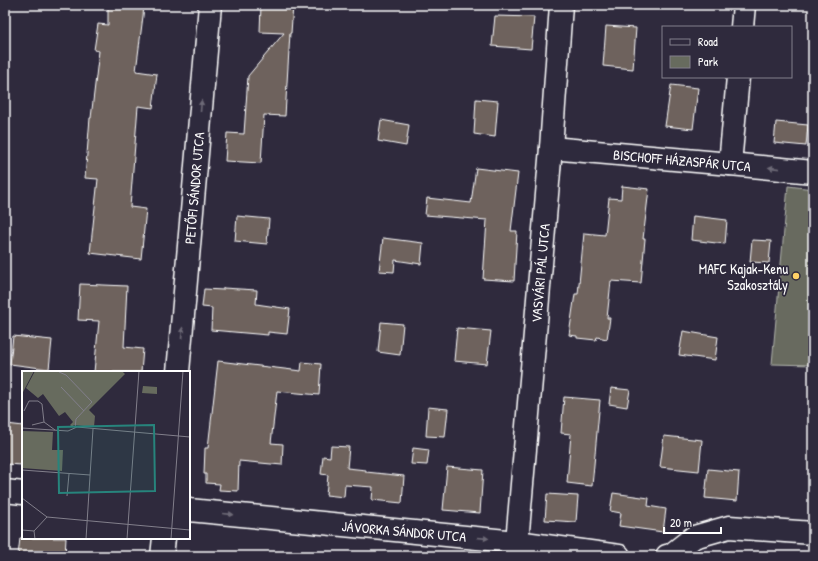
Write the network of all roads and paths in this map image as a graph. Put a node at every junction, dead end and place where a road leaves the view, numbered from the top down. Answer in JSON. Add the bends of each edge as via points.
{"nodes":[{"id":1,"x":210,"y":5,"type":"edge"},
{"id":2,"x":561,"y":5,"type":"edge"},
{"id":3,"x":744,"y":5,"type":"edge"},
{"id":4,"x":742,"y":26,"type":"edge"},
{"id":5,"x":738,"y":78,"type":"edge"},
{"id":6,"x":551,"y":148,"type":"junction"},
{"id":7,"x":730,"y":164,"type":"junction"},
{"id":8,"x":813,"y":172,"type":"edge"},
{"id":9,"x":178,"y":371,"type":"edge"},
{"id":10,"x":5,"y":491,"type":"edge"},
{"id":11,"x":22,"y":493,"type":"edge"},
{"id":12,"x":190,"y":510,"type":"edge"},
{"id":13,"x":813,"y":533,"type":"edge"},
{"id":14,"x":164,"y":539,"type":"edge"},
{"id":15,"x":517,"y":542,"type":"junction"},
{"id":16,"x":162,"y":556,"type":"edge"},
{"id":17,"x":619,"y":556,"type":"edge"},
{"id":18,"x":669,"y":556,"type":"edge"}],
"edges":[{"from":9,"to":1,"type":"street","name":"PETŐFI SÁNDOR UTCA","one_way":true},
{"from":2,"to":6,"type":"street","name":"VASVÁRI PÁL UTCA"},
{"from":3,"to":4,"type":"street"},
{"from":5,"to":7,"type":"street"},
{"from":6,"to":7,"type":"street","name":"BISCHOFF HÁZASPÁR UTCA"},
{"from":6,"to":15,"type":"street","name":"VASVÁRI PÁL UTCA"},
{"from":8,"to":7,"type":"street","name":"BISCHOFF HÁZASPÁR UTCA","one_way":true},
{"from":10,"to":11,"type":"street"},
{"from":12,"to":15,"type":"street","name":"JÁVORKA SÁNDOR UTCA","one_way":true},
{"from":13,"to":18,"type":"street","via":[[729,528],[694,537]]},
{"from":14,"to":16,"type":"street"},
{"from":15,"to":17,"type":"street","name":"JÁVORKA SÁNDOR UTCA"}]}
